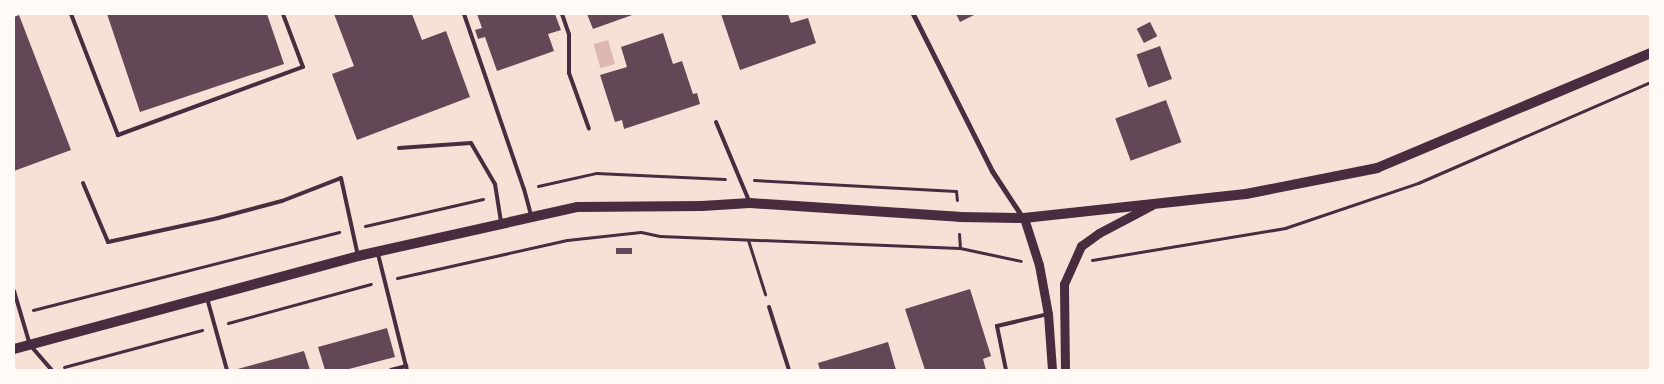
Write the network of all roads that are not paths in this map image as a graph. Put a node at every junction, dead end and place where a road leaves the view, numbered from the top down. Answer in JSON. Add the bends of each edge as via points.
{"nodes":[{"id":1,"x":71,"y":14,"type":"edge"},
{"id":2,"x":283,"y":14,"type":"edge"},
{"id":3,"x":464,"y":14,"type":"edge"},
{"id":4,"x":562,"y":14,"type":"edge"},
{"id":5,"x":913,"y":14,"type":"edge"},
{"id":6,"x":1650,"y":53,"type":"edge"},
{"id":7,"x":716,"y":122,"type":"dead end"},
{"id":8,"x":589,"y":129,"type":"dead end"},
{"id":9,"x":399,"y":148,"type":"dead end"},
{"id":10,"x":83,"y":183,"type":"dead end"},
{"id":11,"x":750,"y":203,"type":"junction"},
{"id":12,"x":1154,"y":204,"type":"junction"},
{"id":13,"x":531,"y":217,"type":"junction"},
{"id":14,"x":1024,"y":218,"type":"junction"},
{"id":15,"x":502,"y":224,"type":"junction"},
{"id":16,"x":378,"y":252,"type":"junction"},
{"id":17,"x":358,"y":256,"type":"junction"},
{"id":18,"x":14,"y":291,"type":"edge"},
{"id":19,"x":207,"y":296,"type":"junction"},
{"id":20,"x":769,"y":307,"type":"road end"},
{"id":21,"x":1048,"y":314,"type":"junction"},
{"id":22,"x":30,"y":345,"type":"junction"},
{"id":23,"x":14,"y":349,"type":"edge"},
{"id":24,"x":407,"y":368,"type":"edge"},
{"id":25,"x":52,"y":370,"type":"edge"},
{"id":26,"x":227,"y":370,"type":"edge"},
{"id":27,"x":392,"y":370,"type":"edge"},
{"id":28,"x":789,"y":370,"type":"edge"},
{"id":29,"x":1006,"y":370,"type":"edge"},
{"id":30,"x":1052,"y":370,"type":"edge"},
{"id":31,"x":1065,"y":370,"type":"edge"}],
"edges":[{"from":1,"to":2,"type":"lane","via":[[118,135],[304,67]]},
{"from":3,"to":13,"type":"lane"},
{"from":4,"to":8,"type":"lane","via":[[569,34],[569,73]]},
{"from":5,"to":14,"type":"street","via":[[992,171]]},
{"from":6,"to":12,"type":"main road","via":[[1377,168],[1246,194]]},
{"from":7,"to":11,"type":"lane"},
{"from":9,"to":15,"type":"lane","via":[[471,143],[495,184]]},
{"from":10,"to":17,"type":"lane","via":[[108,242],[282,201],[341,178]]},
{"from":11,"to":13,"type":"main road","via":[[577,207]]},
{"from":11,"to":14,"type":"main road","via":[[959,217]]},
{"from":12,"to":14,"type":"main road"},
{"from":12,"to":31,"type":"street","via":[[1099,233],[1082,246],[1064,284]]},
{"from":13,"to":15,"type":"main road"},
{"from":14,"to":21,"type":"street","via":[[1039,265]]},
{"from":15,"to":16,"type":"main road"},
{"from":16,"to":17,"type":"main road"},
{"from":16,"to":24,"type":"lane"},
{"from":17,"to":19,"type":"main road"},
{"from":18,"to":22,"type":"lane"},
{"from":19,"to":22,"type":"main road"},
{"from":19,"to":26,"type":"lane"},
{"from":20,"to":28,"type":"lane"},
{"from":21,"to":29,"type":"lane","via":[[997,326]]},
{"from":21,"to":30,"type":"street"},
{"from":22,"to":23,"type":"main road"},
{"from":22,"to":25,"type":"lane"},
{"from":24,"to":27,"type":"lane"}]}
